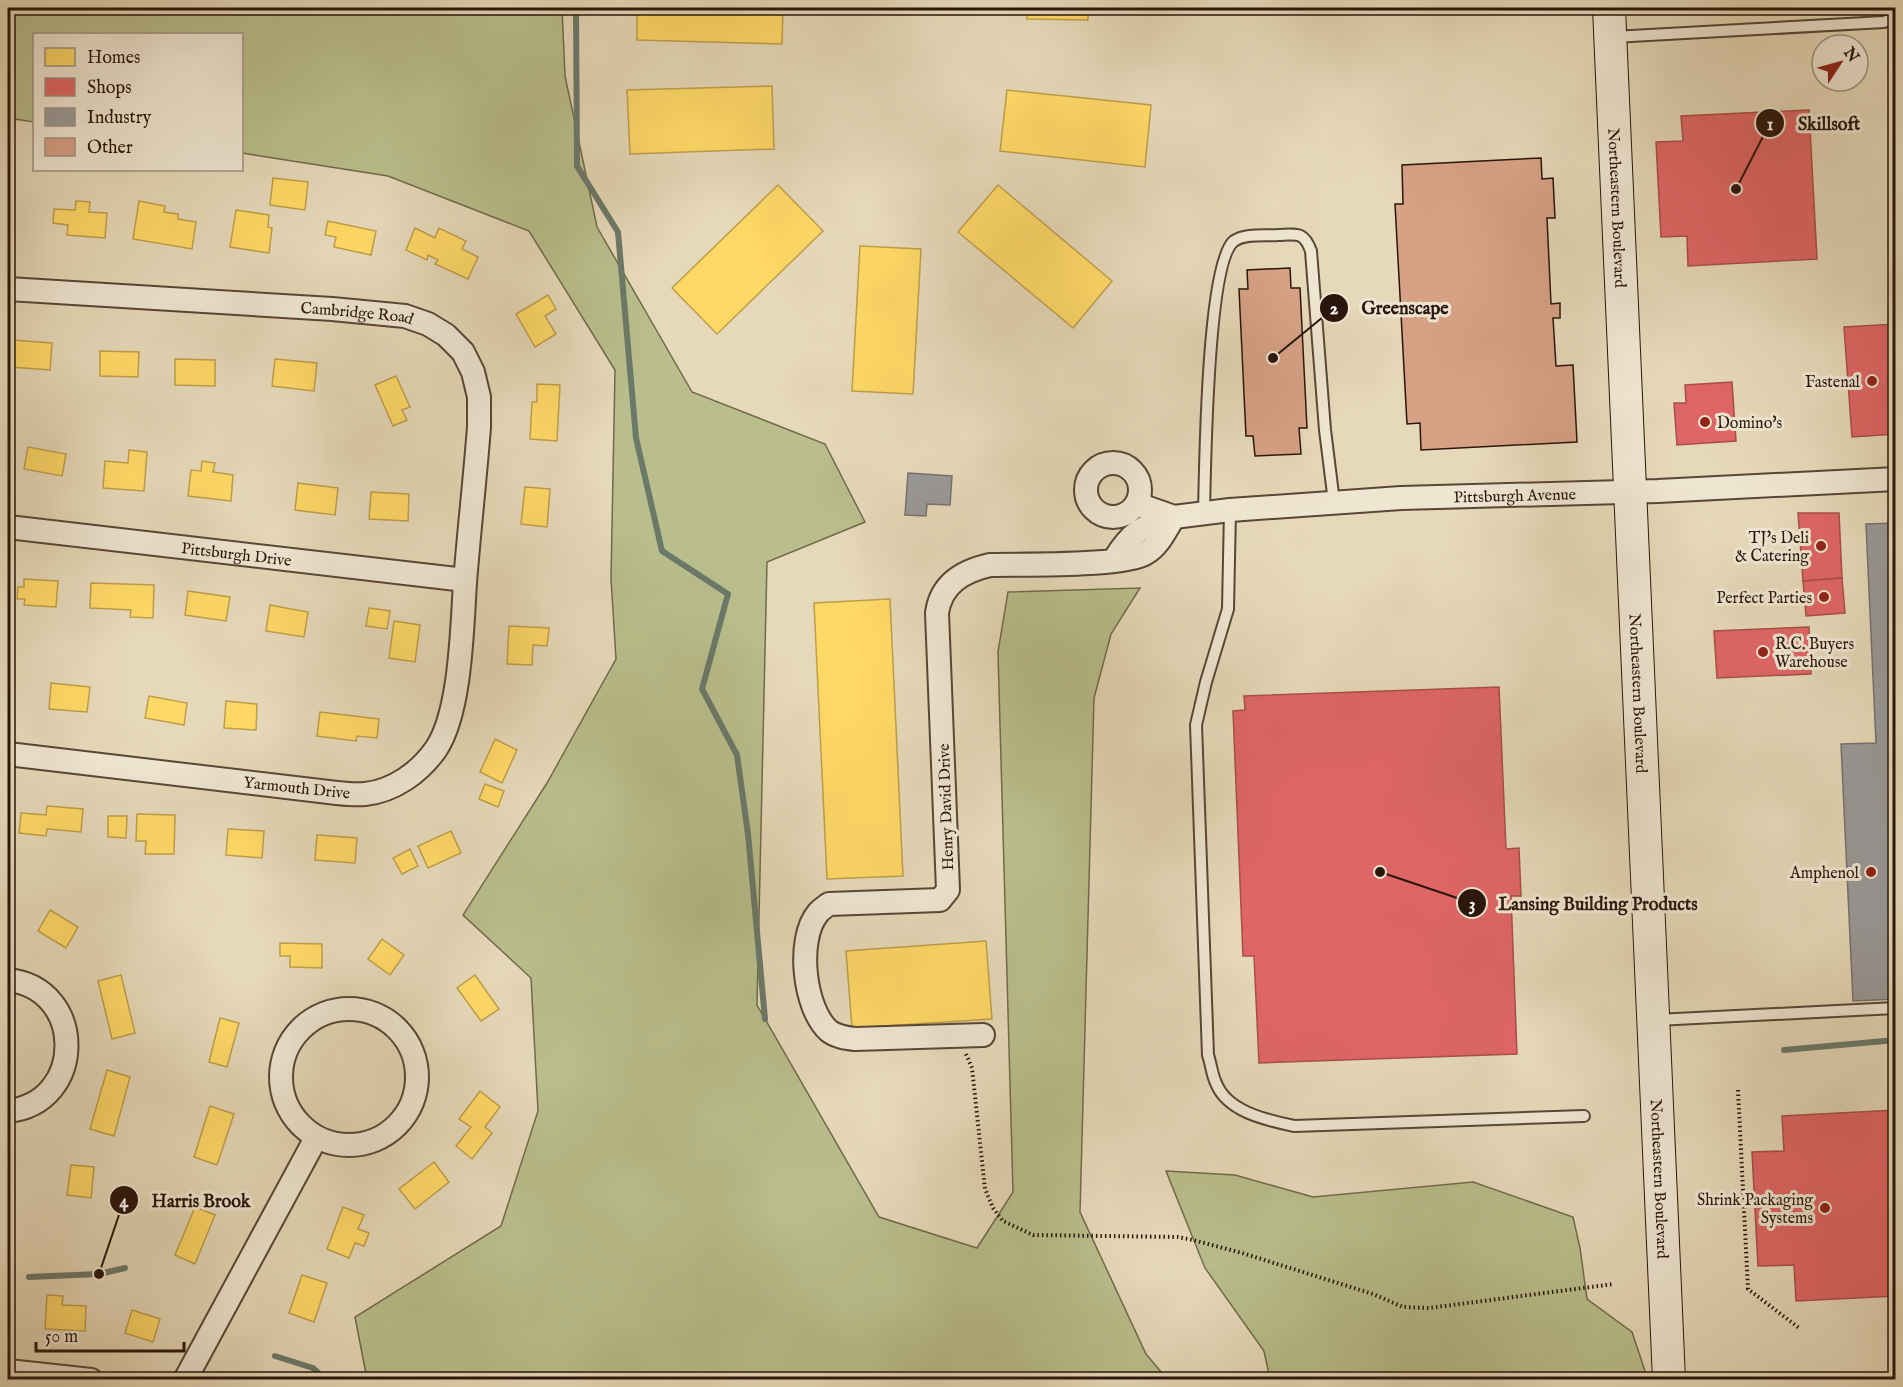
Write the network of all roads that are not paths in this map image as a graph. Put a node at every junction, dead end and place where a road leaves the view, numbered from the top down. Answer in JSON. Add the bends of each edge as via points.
{"nodes":[{"id":1,"x":1896,"y":17,"type":"edge"},
{"id":2,"x":1609,"y":22,"type":"edge"},
{"id":3,"x":8,"y":288,"type":"edge"},
{"id":4,"x":1896,"y":479,"type":"edge"},
{"id":5,"x":1629,"y":491,"type":"junction"},
{"id":6,"x":1334,"y":502,"type":"junction"},
{"id":7,"x":1137,"y":504,"type":"dead end"},
{"id":8,"x":1230,"y":510,"type":"junction"},
{"id":9,"x":1204,"y":513,"type":"junction"},
{"id":10,"x":1174,"y":517,"type":"junction"},
{"id":11,"x":8,"y":527,"type":"edge"},
{"id":12,"x":465,"y":580,"type":"junction"},
{"id":13,"x":8,"y":754,"type":"edge"},
{"id":14,"x":8,"y":980,"type":"edge"},
{"id":15,"x":1896,"y":1008,"type":"edge"},
{"id":16,"x":1653,"y":1021,"type":"junction"},
{"id":17,"x":983,"y":1035,"type":"dead end"},
{"id":18,"x":8,"y":1111,"type":"edge"},
{"id":19,"x":1584,"y":1116,"type":"dead end"},
{"id":20,"x":316,"y":1138,"type":"junction"},
{"id":21,"x":8,"y":1371,"type":"edge"},
{"id":22,"x":91,"y":1380,"type":"edge"},
{"id":23,"x":185,"y":1380,"type":"edge"},
{"id":24,"x":1669,"y":1380,"type":"edge"}],
"edges":[{"from":1,"to":2,"type":"lane","via":[[1884,22]]},
{"from":2,"to":5,"type":"street","name":"Northeastern Boulevard"},
{"from":3,"to":12,"type":"street","name":"Cambridge Road","via":[[378,313],[428,324],[463,352],[479,397]]},
{"from":4,"to":5,"type":"street","name":"Pittsburgh Avenue"},
{"from":5,"to":6,"type":"street","name":"Pittsburgh Avenue"},
{"from":5,"to":16,"type":"street","name":"Northeastern Boulevard"},
{"from":6,"to":8,"type":"street","name":"Pittsburgh Avenue"},
{"from":6,"to":9,"type":"lane","via":[[1311,251],[1307,240],[1298,234],[1248,236],[1235,240],[1226,250],[1218,280],[1208,394]]},
{"from":7,"to":10,"type":"street","name":"Pittsburgh Avenue"},
{"from":8,"to":9,"type":"street","name":"Pittsburgh Avenue"},
{"from":8,"to":19,"type":"lane","via":[[1228,609],[1196,725],[1208,1055],[1216,1086],[1231,1102],[1256,1118],[1294,1126]]},
{"from":9,"to":10,"type":"street","name":"Pittsburgh Avenue"},
{"from":10,"to":17,"type":"street","name":"Henry David Drive","via":[[1154,548],[1144,555],[990,566],[967,572],[948,586],[939,600],[937,613],[948,890],[940,900],[829,904],[817,914],[812,926],[805,976],[814,1008],[829,1031],[855,1039]]},
{"from":11,"to":12,"type":"street","name":"Pittsburgh Drive"},
{"from":12,"to":13,"type":"street","name":"Yarmouth Drive","via":[[460,657],[446,727],[438,747],[424,764],[386,789],[365,794],[337,793]]},
{"from":14,"to":18,"type":"street","via":[[33,988],[50,1001],[65,1029],[67,1051],[62,1072],[50,1090],[33,1104]]},
{"from":15,"to":16,"type":"lane"},
{"from":16,"to":24,"type":"street","name":"Northeastern Boulevard"},
{"from":20,"to":20,"type":"street","via":[[348,1146],[369,1143],[389,1133],[410,1108],[417,1077],[414,1055],[396,1028],[377,1015],[355,1009],[321,1015],[301,1028],[288,1047],[281,1069],[282,1092],[291,1114]]},
{"from":20,"to":23,"type":"street"},
{"from":21,"to":22,"type":"street"}]}
